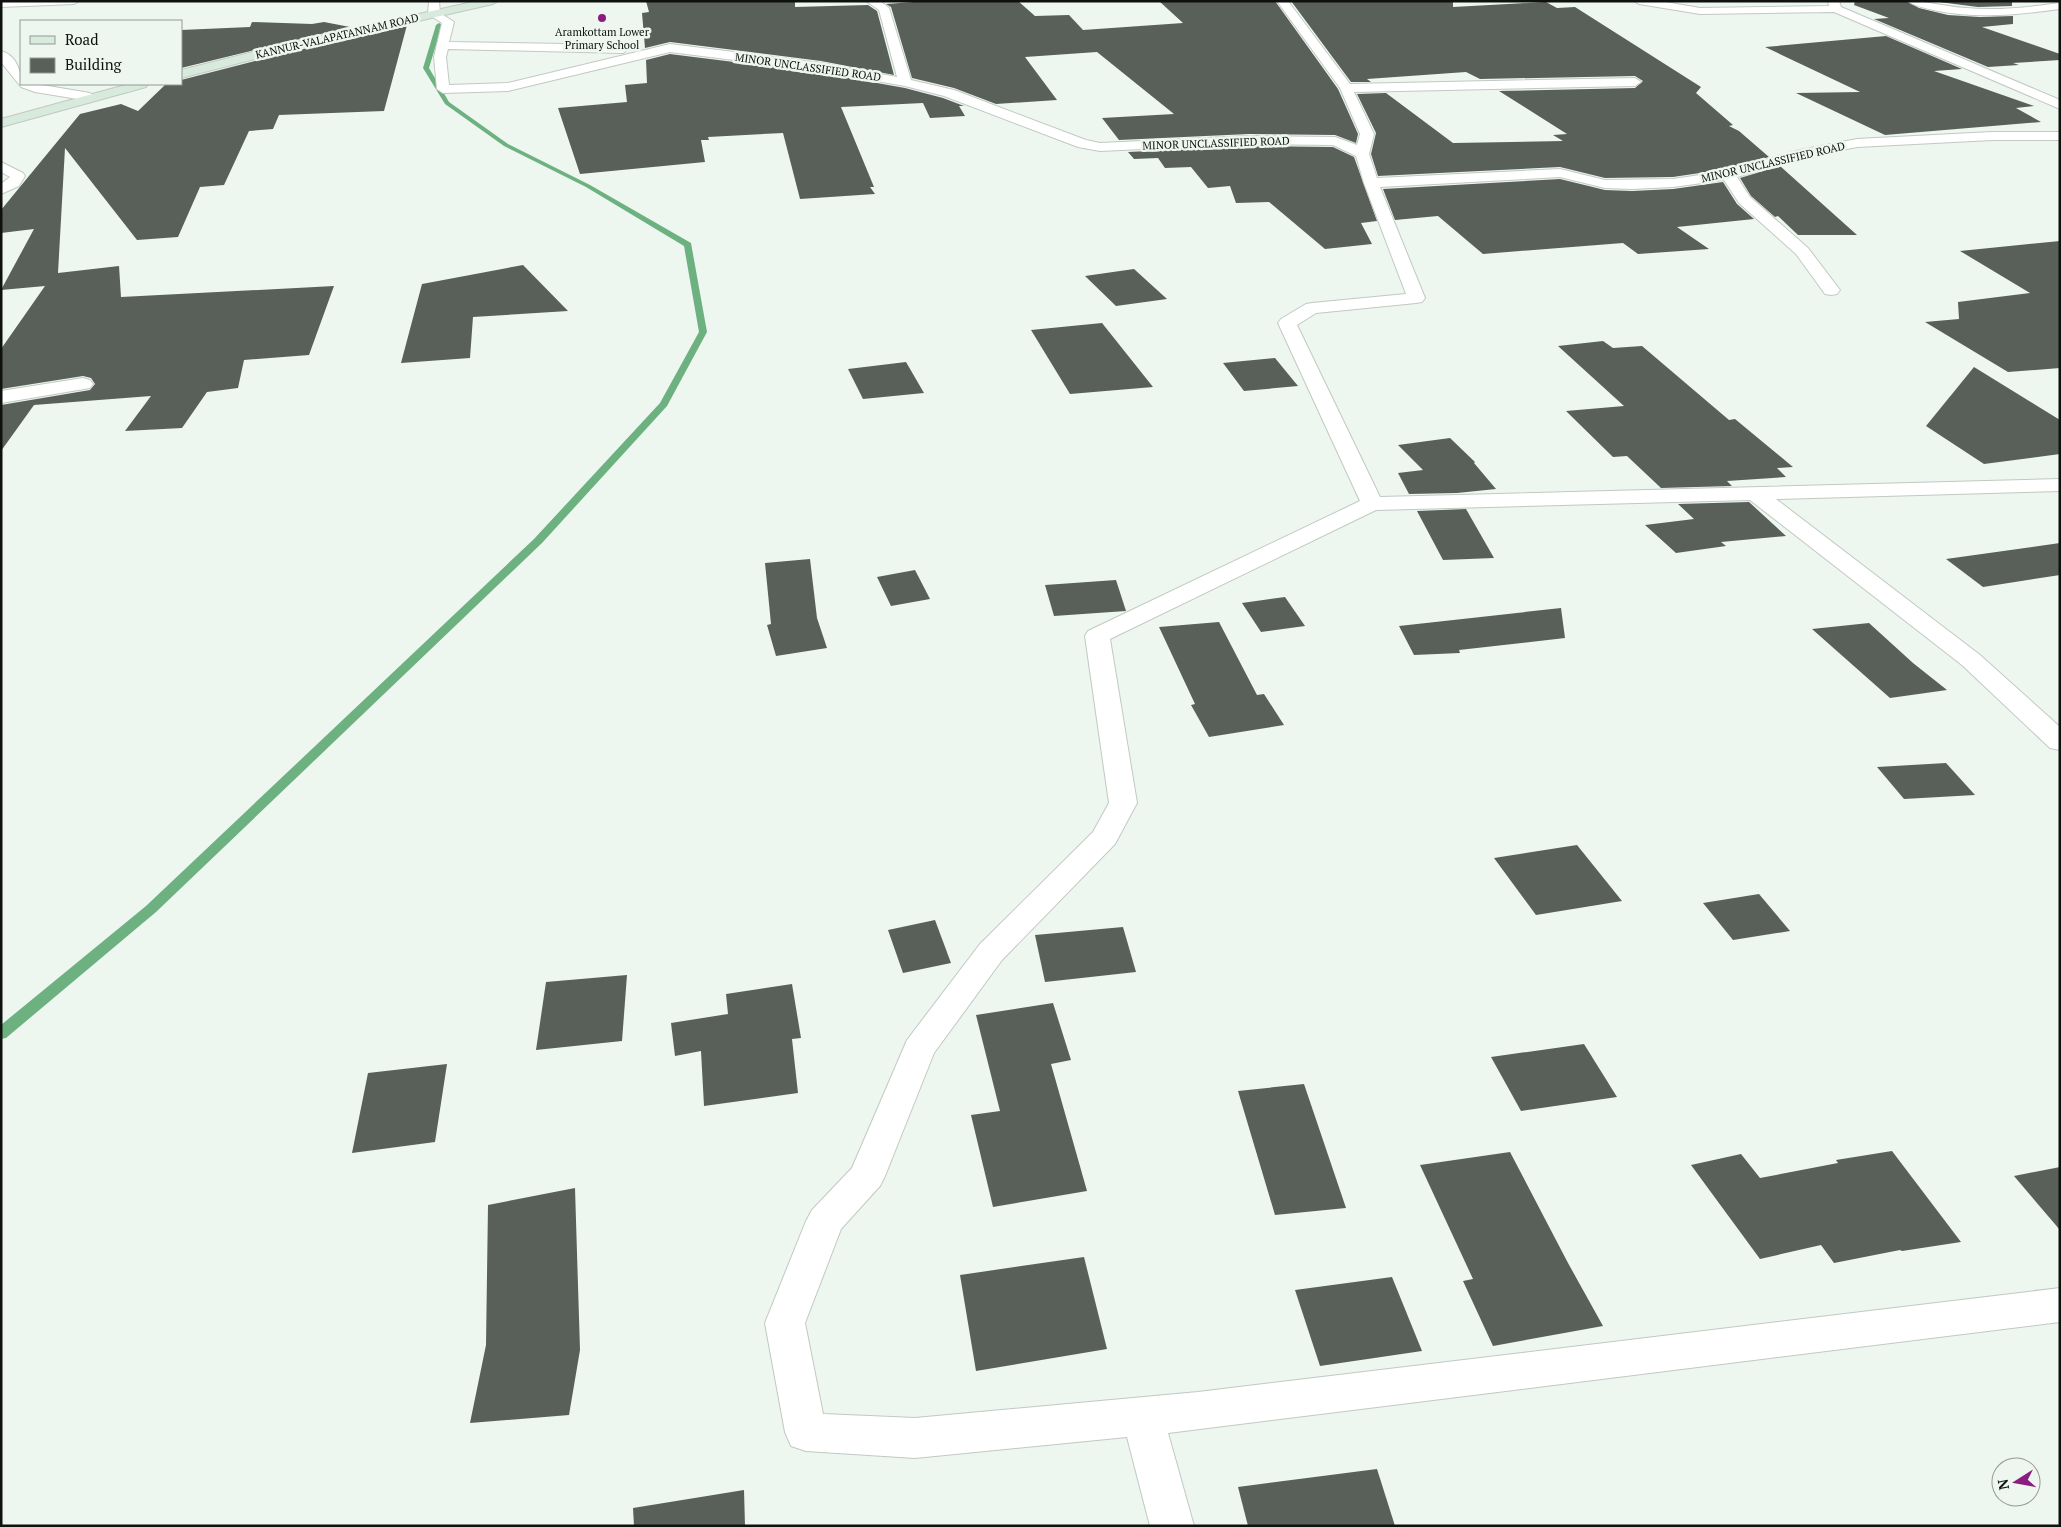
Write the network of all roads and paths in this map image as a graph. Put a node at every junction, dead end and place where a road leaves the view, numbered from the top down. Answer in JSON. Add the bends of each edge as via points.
{"nodes":[{"id":1,"x":74,"y":1,"type":"edge"},
{"id":2,"x":493,"y":1,"type":"edge"},
{"id":3,"x":871,"y":1,"type":"edge"},
{"id":4,"x":1282,"y":1,"type":"edge"},
{"id":5,"x":1640,"y":1,"type":"edge"},
{"id":6,"x":1912,"y":1,"type":"edge"},
{"id":7,"x":1,"y":4,"type":"edge"},
{"id":8,"x":1835,"y":5,"type":"edge"},
{"id":9,"x":2060,"y":6,"type":"edge"},
{"id":10,"x":434,"y":8,"type":"edge"},
{"id":11,"x":442,"y":45,"type":"junction"},
{"id":12,"x":670,"y":48,"type":"junction"},
{"id":13,"x":1,"y":55,"type":"edge"},
{"id":14,"x":182,"y":74,"type":"edge"},
{"id":15,"x":20,"y":78,"type":"edge"},
{"id":16,"x":905,"y":82,"type":"junction"},
{"id":17,"x":1634,"y":82,"type":"dead end"},
{"id":18,"x":28,"y":85,"type":"edge"},
{"id":19,"x":138,"y":85,"type":"edge"},
{"id":20,"x":1346,"y":88,"type":"junction"},
{"id":21,"x":90,"y":97,"type":"junction"},
{"id":22,"x":2060,"y":105,"type":"edge"},
{"id":23,"x":1,"y":123,"type":"edge"},
{"id":24,"x":2060,"y":136,"type":"edge"},
{"id":25,"x":1362,"y":154,"type":"junction"},
{"id":26,"x":1,"y":166,"type":"edge"},
{"id":27,"x":1728,"y":175,"type":"junction"},
{"id":28,"x":1371,"y":183,"type":"junction"},
{"id":29,"x":1,"y":190,"type":"edge"},
{"id":30,"x":1831,"y":290,"type":"dead end"},
{"id":31,"x":83,"y":384,"type":"dead end"},
{"id":32,"x":1,"y":398,"type":"edge"},
{"id":33,"x":2060,"y":485,"type":"edge"},
{"id":34,"x":1754,"y":493,"type":"junction"},
{"id":35,"x":1372,"y":504,"type":"junction"},
{"id":36,"x":2060,"y":742,"type":"edge"},
{"id":37,"x":2060,"y":1305,"type":"edge"},
{"id":38,"x":1142,"y":1416,"type":"junction"},
{"id":39,"x":1172,"y":1526,"type":"edge"}],
"edges":[{"from":1,"to":7,"type":"street"},
{"from":2,"to":10,"type":"main road","name":"KANNUR-VALAPATANNAM ROAD"},
{"from":3,"to":16,"type":"street","via":[[884,8]]},
{"from":4,"to":20,"type":"street"},
{"from":5,"to":8,"type":"street","via":[[1700,11]]},
{"from":6,"to":9,"type":"street","via":[[1940,10],[1960,12]]},
{"from":8,"to":22,"type":"street"},
{"from":10,"to":11,"type":"street","name":"MINOR UNCLASSIFIED ROAD","via":[[448,22]]},
{"from":10,"to":14,"type":"main road","name":"KANNUR-VALAPATANNAM ROAD"},
{"from":11,"to":12,"type":"street"},
{"from":11,"to":12,"type":"street","name":"MINOR UNCLASSIFIED ROAD","via":[[443,89],[508,86]]},
{"from":12,"to":16,"type":"street","name":"MINOR UNCLASSIFIED ROAD","via":[[821,67]]},
{"from":13,"to":15,"type":"street"},
{"from":16,"to":25,"type":"street","name":"MINOR UNCLASSIFIED ROAD","via":[[949,93],[1075,141],[1100,147],[1319,140],[1335,141]]},
{"from":17,"to":20,"type":"street"},
{"from":18,"to":21,"type":"street"},
{"from":19,"to":21,"type":"main road"},
{"from":20,"to":25,"type":"street","via":[[1367,134]]},
{"from":21,"to":23,"type":"main road"},
{"from":24,"to":27,"type":"street","name":"MINOR UNCLASSIFIED ROAD","via":[[1858,143],[1800,154]]},
{"from":25,"to":28,"type":"street"},
{"from":26,"to":29,"type":"street","via":[[18,176],[14,183]]},
{"from":27,"to":28,"type":"street","name":"MINOR UNCLASSIFIED ROAD","via":[[1673,184],[1632,185],[1605,184],[1560,173]]},
{"from":27,"to":30,"type":"street","via":[[1744,200],[1802,251]]},
{"from":28,"to":35,"type":"street","via":[[1416,298],[1312,308],[1287,323]]},
{"from":31,"to":32,"type":"street"},
{"from":33,"to":34,"type":"street"},
{"from":34,"to":35,"type":"street"},
{"from":34,"to":36,"type":"street","via":[[1972,660]]},
{"from":35,"to":38,"type":"street","via":[[1097,636],[1123,803],[1105,837],[991,952],[919,1049],[867,1176],[825,1220],[785,1323],[806,1432],[915,1438]]},
{"from":37,"to":38,"type":"street"},
{"from":38,"to":39,"type":"street"}]}
